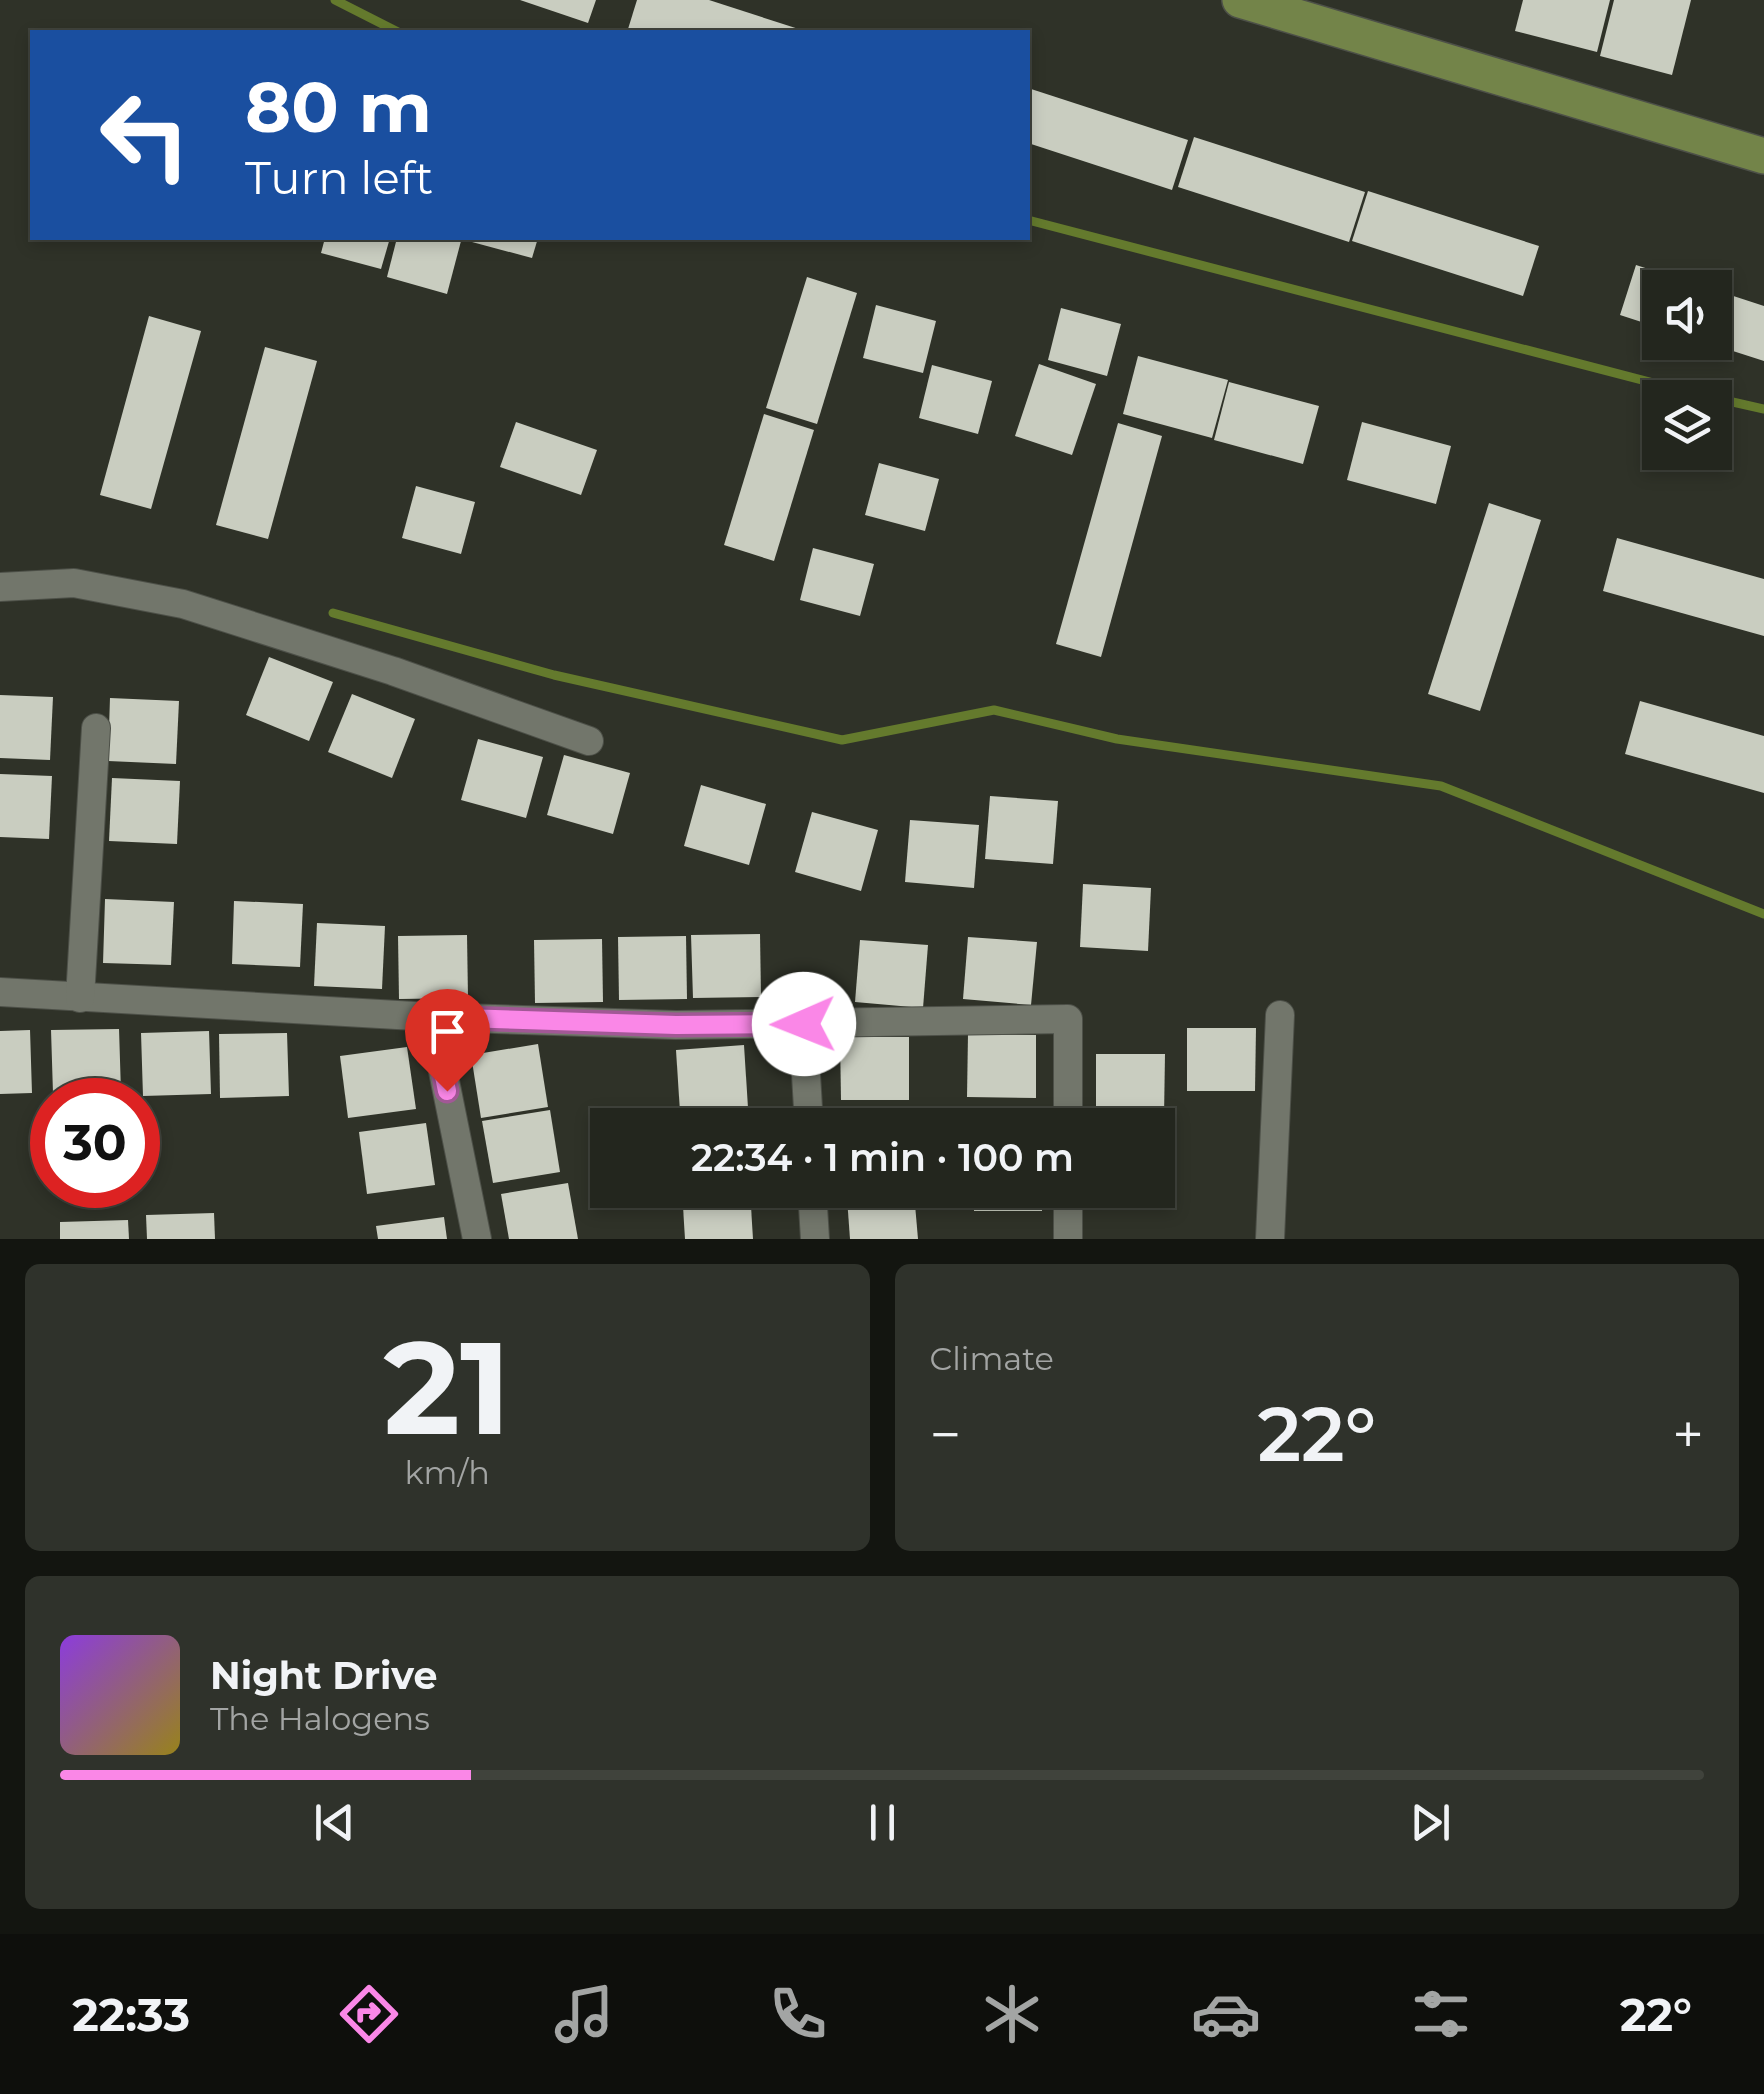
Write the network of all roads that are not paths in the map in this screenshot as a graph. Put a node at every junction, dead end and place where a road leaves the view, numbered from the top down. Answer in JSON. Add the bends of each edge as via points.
{"nodes":[{"id":1,"x":1240,"y":0,"type":"edge"},
{"id":2,"x":1764,"y":156,"type":"edge"},
{"id":3,"x":0,"y":587,"type":"edge"},
{"id":4,"x":96,"y":728,"type":"dead end"},
{"id":5,"x":589,"y":741,"type":"dead end"},
{"id":6,"x":0,"y":992,"type":"edge"},
{"id":7,"x":80,"y":998,"type":"junction"},
{"id":8,"x":1280,"y":1015,"type":"dead end"},
{"id":9,"x":432,"y":1017,"type":"junction"},
{"id":10,"x":804,"y":1024,"type":"junction"},
{"id":11,"x":808,"y":1108,"type":"edge"},
{"id":12,"x":1068,"y":1108,"type":"edge"},
{"id":13,"x":813,"y":1208,"type":"edge"},
{"id":14,"x":1068,"y":1208,"type":"edge"},
{"id":15,"x":477,"y":1239,"type":"edge"},
{"id":16,"x":815,"y":1239,"type":"edge"},
{"id":17,"x":1068,"y":1239,"type":"edge"},
{"id":18,"x":1270,"y":1239,"type":"edge"}],
"edges":[{"from":1,"to":2,"type":"main road"},
{"from":3,"to":5,"type":"street","via":[[74,584],[183,604]]},
{"from":4,"to":7,"type":"street"},
{"from":6,"to":7,"type":"street"},
{"from":7,"to":9,"type":"street"},
{"from":8,"to":18,"type":"street"},
{"from":9,"to":10,"type":"street"},
{"from":9,"to":15,"type":"street"},
{"from":10,"to":11,"type":"street"},
{"from":10,"to":12,"type":"street","via":[[1068,1019]]},
{"from":13,"to":16,"type":"street"},
{"from":14,"to":17,"type":"street"}]}
